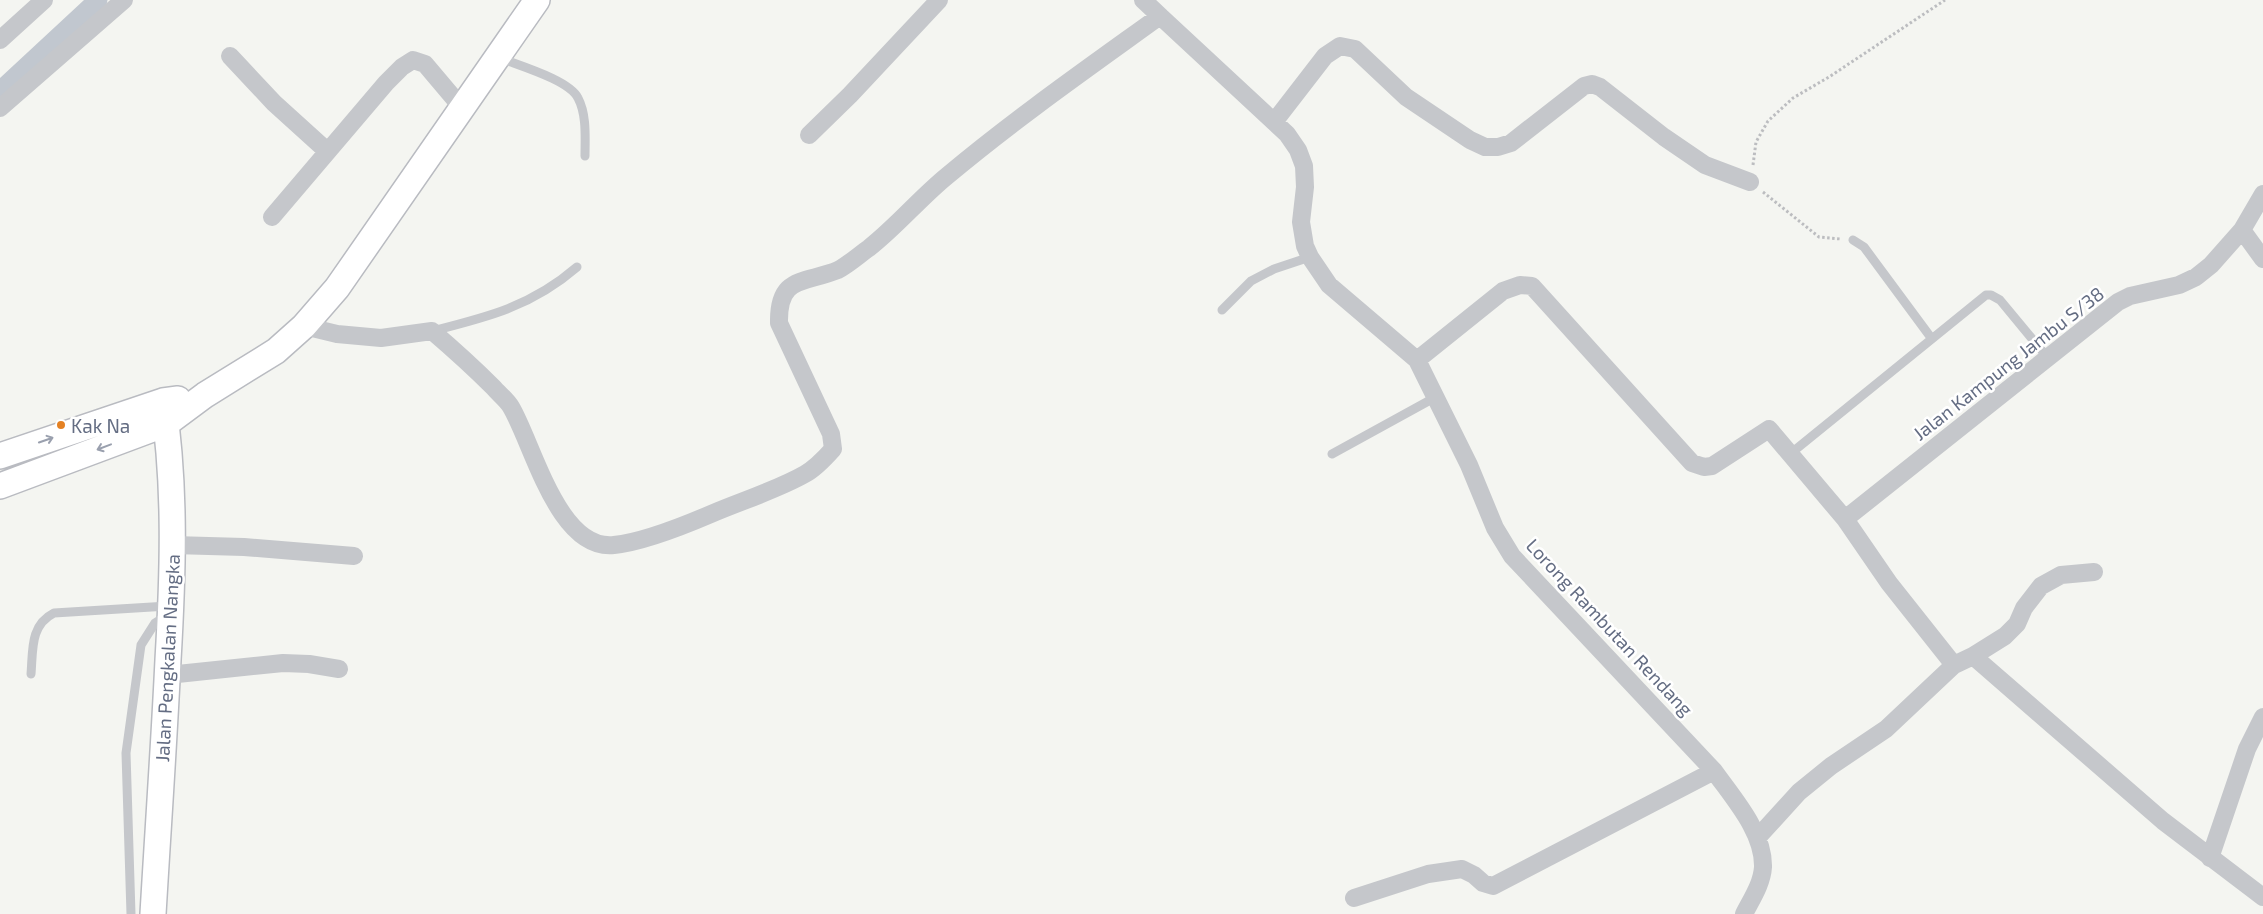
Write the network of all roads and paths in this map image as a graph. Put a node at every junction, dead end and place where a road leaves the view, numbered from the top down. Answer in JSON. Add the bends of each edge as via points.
{"nodes":[{"id":1,"x":44,"y":0,"type":"edge"},
{"id":2,"x":124,"y":0,"type":"edge"},
{"id":3,"x":538,"y":0,"type":"edge"},
{"id":4,"x":939,"y":0,"type":"edge"},
{"id":5,"x":1143,"y":0,"type":"edge"},
{"id":6,"x":1945,"y":0,"type":"edge"},
{"id":7,"x":1160,"y":16,"type":"junction"},
{"id":8,"x":0,"y":40,"type":"edge"},
{"id":9,"x":230,"y":56,"type":"dead end"},
{"id":10,"x":498,"y":56,"type":"junction"},
{"id":11,"x":0,"y":108,"type":"edge"},
{"id":12,"x":463,"y":109,"type":"junction"},
{"id":13,"x":1274,"y":122,"type":"junction"},
{"id":14,"x":809,"y":135,"type":"dead end"},
{"id":15,"x":327,"y":151,"type":"junction"},
{"id":16,"x":585,"y":156,"type":"dead end"},
{"id":17,"x":1750,"y":182,"type":"junction"},
{"id":18,"x":2263,"y":194,"type":"edge"},
{"id":19,"x":272,"y":217,"type":"dead end"},
{"id":20,"x":2242,"y":230,"type":"junction"},
{"id":21,"x":1853,"y":240,"type":"joint"},
{"id":22,"x":1310,"y":257,"type":"junction"},
{"id":23,"x":2263,"y":259,"type":"edge"},
{"id":24,"x":577,"y":267,"type":"dead end"},
{"id":25,"x":1222,"y":310,"type":"dead end"},
{"id":26,"x":304,"y":326,"type":"junction"},
{"id":27,"x":432,"y":331,"type":"junction"},
{"id":28,"x":1932,"y":339,"type":"junction"},
{"id":29,"x":2048,"y":358,"type":"junction"},
{"id":30,"x":1417,"y":360,"type":"junction"},
{"id":31,"x":1434,"y":398,"type":"junction"},
{"id":32,"x":164,"y":413,"type":"junction"},
{"id":33,"x":1332,"y":454,"type":"dead end"},
{"id":34,"x":1790,"y":454,"type":"junction"},
{"id":35,"x":0,"y":456,"type":"edge"},
{"id":36,"x":0,"y":486,"type":"edge"},
{"id":37,"x":1845,"y":519,"type":"junction"},
{"id":38,"x":173,"y":545,"type":"junction"},
{"id":39,"x":354,"y":556,"type":"dead end"},
{"id":40,"x":2094,"y":572,"type":"dead end"},
{"id":41,"x":171,"y":609,"type":"junction"},
{"id":42,"x":1973,"y":656,"type":"junction"},
{"id":43,"x":1954,"y":665,"type":"junction"},
{"id":44,"x":339,"y":669,"type":"dead end"},
{"id":45,"x":31,"y":674,"type":"dead end"},
{"id":46,"x":168,"y":676,"type":"junction"},
{"id":47,"x":2263,"y":717,"type":"edge"},
{"id":48,"x":1714,"y":771,"type":"junction"},
{"id":49,"x":1758,"y":837,"type":"junction"},
{"id":50,"x":2210,"y":858,"type":"junction"},
{"id":51,"x":2263,"y":897,"type":"edge"},
{"id":52,"x":1354,"y":898,"type":"dead end"},
{"id":53,"x":131,"y":914,"type":"edge"},
{"id":54,"x":152,"y":914,"type":"edge"},
{"id":55,"x":1744,"y":914,"type":"edge"}],
"edges":[{"from":1,"to":8,"type":"street"},
{"from":2,"to":11,"type":"street"},
{"from":3,"to":10,"type":"main road"},
{"from":4,"to":14,"type":"street"},
{"from":5,"to":7,"type":"street"},
{"from":6,"to":17,"type":"path","via":[[1793,98],[1768,121],[1756,142]]},
{"from":7,"to":13,"type":"street"},
{"from":7,"to":27,"type":"street","via":[[952,171],[871,246],[839,269],[794,282],[784,292],[779,307],[780,323],[831,434],[833,449],[806,474],[702,518],[639,539],[612,545],[594,542],[564,518],[510,405]]},
{"from":9,"to":15,"type":"street","via":[[274,103]]},
{"from":10,"to":12,"type":"main road"},
{"from":10,"to":16,"type":"lane","via":[[569,87],[578,98],[582,111]]},
{"from":12,"to":15,"type":"street","via":[[425,64],[413,60],[386,83]]},
{"from":12,"to":26,"type":"main road","via":[[337,288]]},
{"from":13,"to":17,"type":"street","via":[[1324,56],[1340,46],[1355,49],[1406,97],[1485,147],[1511,143],[1584,86],[1592,84],[1705,165]]},
{"from":13,"to":22,"type":"street","via":[[1298,150],[1304,166],[1301,222]]},
{"from":15,"to":19,"type":"street"},
{"from":17,"to":21,"type":"path","via":[[1819,237]]},
{"from":18,"to":20,"type":"street","name":"Jalan Kampung Jambu S/38"},
{"from":20,"to":23,"type":"street"},
{"from":20,"to":29,"type":"street","name":"Jalan Kampung Jambu S/38","via":[[2196,277],[2118,302]]},
{"from":21,"to":28,"type":"lane","via":[[1864,247]]},
{"from":22,"to":25,"type":"lane","via":[[1251,281]]},
{"from":22,"to":30,"type":"street","via":[[1329,285]]},
{"from":24,"to":27,"type":"lane","via":[[556,286],[517,306]]},
{"from":26,"to":27,"type":"street","via":[[337,334],[380,338]]},
{"from":26,"to":32,"type":"main road","via":[[276,351],[205,395]]},
{"from":28,"to":29,"type":"lane","via":[[1982,298],[1992,295],[2000,300]]},
{"from":28,"to":34,"type":"lane"},
{"from":29,"to":37,"type":"street","name":"Jalan Kampung Jambu S/38"},
{"from":30,"to":31,"type":"street","name":"Lorong Rambutan Rendang"},
{"from":30,"to":34,"type":"street","via":[[1503,291],[1520,285],[1532,286],[1692,462],[1704,467],[1712,466],[1769,429]]},
{"from":31,"to":33,"type":"lane"},
{"from":31,"to":48,"type":"street","name":"Lorong Rambutan Rendang","via":[[1469,466],[1495,528],[1512,556]]},
{"from":35,"to":32,"type":"main road","one_way":true},
{"from":32,"to":36,"type":"main road","one_way":true},
{"from":32,"to":38,"type":"main road","name":"Jalan Pengkalan Nangka"},
{"from":34,"to":37,"type":"street"},
{"from":37,"to":43,"type":"street","via":[[1889,583]]},
{"from":38,"to":39,"type":"street"},
{"from":38,"to":41,"type":"main road","name":"Jalan Pengkalan Nangka"},
{"from":40,"to":42,"type":"street","via":[[2061,574],[2041,586],[2024,608],[2017,624],[2005,636]]},
{"from":41,"to":45,"type":"lane","via":[[54,612],[40,623],[35,633]]},
{"from":41,"to":46,"type":"main road","name":"Jalan Pengkalan Nangka"},
{"from":41,"to":53,"type":"lane","via":[[154,623],[141,645],[128,743]]},
{"from":42,"to":43,"type":"street"},
{"from":42,"to":50,"type":"street","via":[[2163,822]]},
{"from":43,"to":49,"type":"street","via":[[1886,729],[1799,792]]},
{"from":44,"to":46,"type":"street","via":[[283,663]]},
{"from":46,"to":54,"type":"main road","name":"Jalan Pengkalan Nangka"},
{"from":47,"to":50,"type":"street","via":[[2247,749]]},
{"from":48,"to":49,"type":"street","name":"Lorong Rambutan Rendang"},
{"from":48,"to":52,"type":"street","via":[[1493,886],[1462,869],[1428,874]]},
{"from":49,"to":55,"type":"street","name":"Lorong Rambutan Rendang","via":[[1763,867],[1758,888]]},
{"from":50,"to":51,"type":"street"}]}
